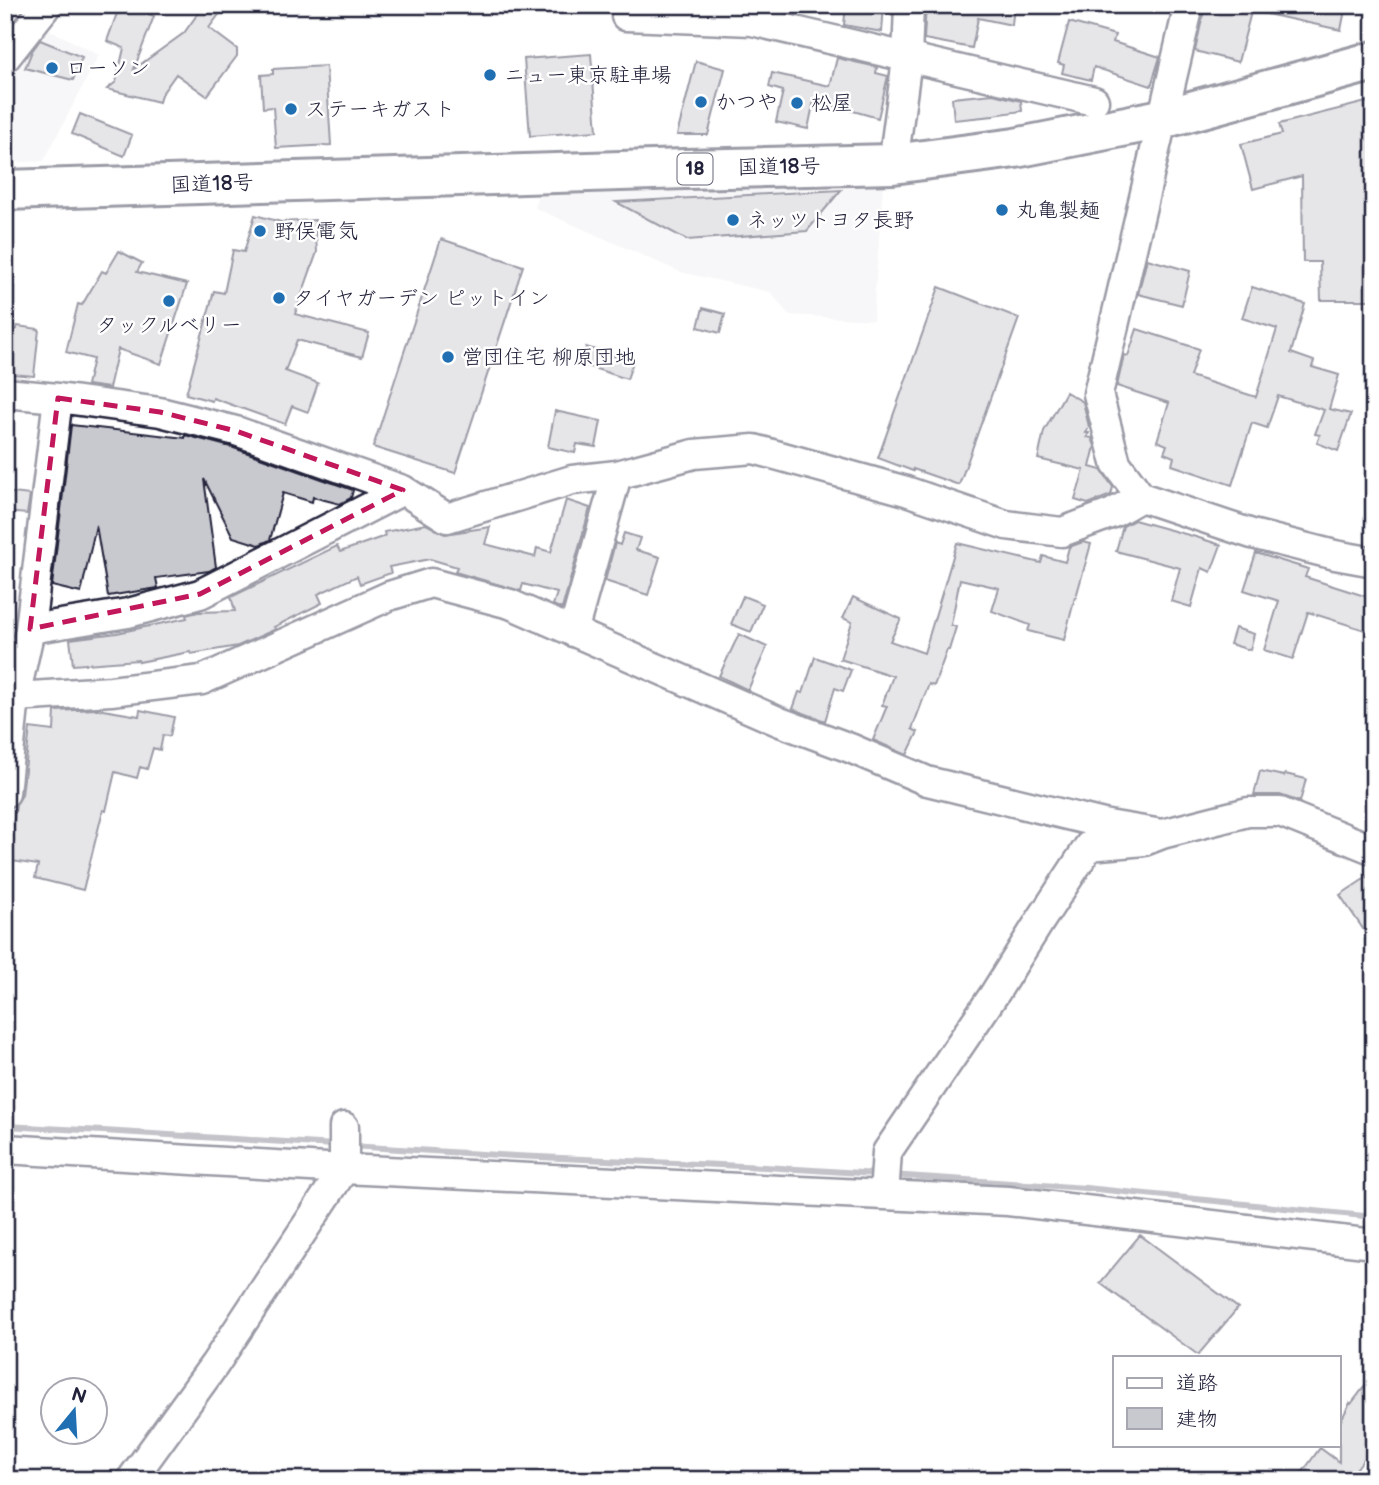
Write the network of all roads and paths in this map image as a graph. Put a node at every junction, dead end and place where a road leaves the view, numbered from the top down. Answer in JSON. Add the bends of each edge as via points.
{"nodes":[{"id":1,"x":47,"y":5,"type":"edge"},
{"id":2,"x":626,"y":5,"type":"edge"},
{"id":3,"x":909,"y":5,"type":"edge"},
{"id":4,"x":1189,"y":5,"type":"edge"},
{"id":5,"x":5,"y":58,"type":"edge"},
{"id":6,"x":907,"y":59,"type":"junction"},
{"id":7,"x":1374,"y":61,"type":"edge"},
{"id":8,"x":1094,"y":101,"type":"dead end"},
{"id":9,"x":1162,"y":119,"type":"junction"},
{"id":10,"x":893,"y":164,"type":"junction"},
{"id":11,"x":5,"y":190,"type":"edge"},
{"id":12,"x":5,"y":393,"type":"edge"},
{"id":13,"x":58,"y":398,"type":"junction"},
{"id":14,"x":617,"y":475,"type":"junction"},
{"id":15,"x":403,"y":491,"type":"junction"},
{"id":16,"x":1141,"y":497,"type":"junction"},
{"id":17,"x":1374,"y":562,"type":"edge"},
{"id":18,"x":30,"y":629,"type":"junction"},
{"id":19,"x":573,"y":632,"type":"junction"},
{"id":20,"x":15,"y":697,"type":"junction"},
{"id":21,"x":5,"y":793,"type":"edge"},
{"id":22,"x":1162,"y":834,"type":"junction"},
{"id":23,"x":1374,"y":850,"type":"edge"},
{"id":24,"x":344,"y":1127,"type":"dead end"},
{"id":25,"x":5,"y":1149,"type":"edge"},
{"id":26,"x":344,"y":1163,"type":"junction"},
{"id":27,"x":884,"y":1189,"type":"junction"},
{"id":28,"x":1374,"y":1244,"type":"edge"},
{"id":29,"x":131,"y":1480,"type":"edge"}],
"edges":[{"from":1,"to":5,"type":"street"},
{"from":2,"to":6,"type":"street","via":[[626,16],[752,22]]},
{"from":3,"to":6,"type":"street"},
{"from":4,"to":9,"type":"street"},
{"from":6,"to":8,"type":"street"},
{"from":6,"to":10,"type":"street"},
{"from":7,"to":9,"type":"highway","name":"国道18号","number":"18"},
{"from":9,"to":10,"type":"highway","name":"国道18号","number":"18","via":[[1015,148]]},
{"from":9,"to":16,"type":"street","via":[[1098,394],[1116,463]]},
{"from":10,"to":11,"type":"highway","name":"国道18号","number":"18"},
{"from":12,"to":13,"type":"street"},
{"from":13,"to":15,"type":"street","via":[[160,412],[236,431]]},
{"from":13,"to":18,"type":"street"},
{"from":14,"to":15,"type":"street","via":[[572,480],[447,518]]},
{"from":14,"to":16,"type":"street","via":[[694,454],[754,449],[906,491],[1006,525],[1062,532]]},
{"from":14,"to":19,"type":"street"},
{"from":15,"to":18,"type":"street","via":[[200,594],[128,613]]},
{"from":16,"to":17,"type":"street","via":[[1252,534]]},
{"from":18,"to":20,"type":"street"},
{"from":19,"to":20,"type":"street","via":[[509,604],[431,583],[389,596],[202,680]]},
{"from":19,"to":22,"type":"street","via":[[927,782]]},
{"from":20,"to":21,"type":"street"},
{"from":22,"to":23,"type":"street","via":[[1248,812],[1280,812]]},
{"from":22,"to":27,"type":"street","via":[[1143,841],[1089,846],[887,1152]]},
{"from":24,"to":26,"type":"street"},
{"from":25,"to":26,"type":"street"},
{"from":26,"to":27,"type":"street"},
{"from":26,"to":29,"type":"street","via":[[215,1364]]},
{"from":27,"to":28,"type":"street"}]}
